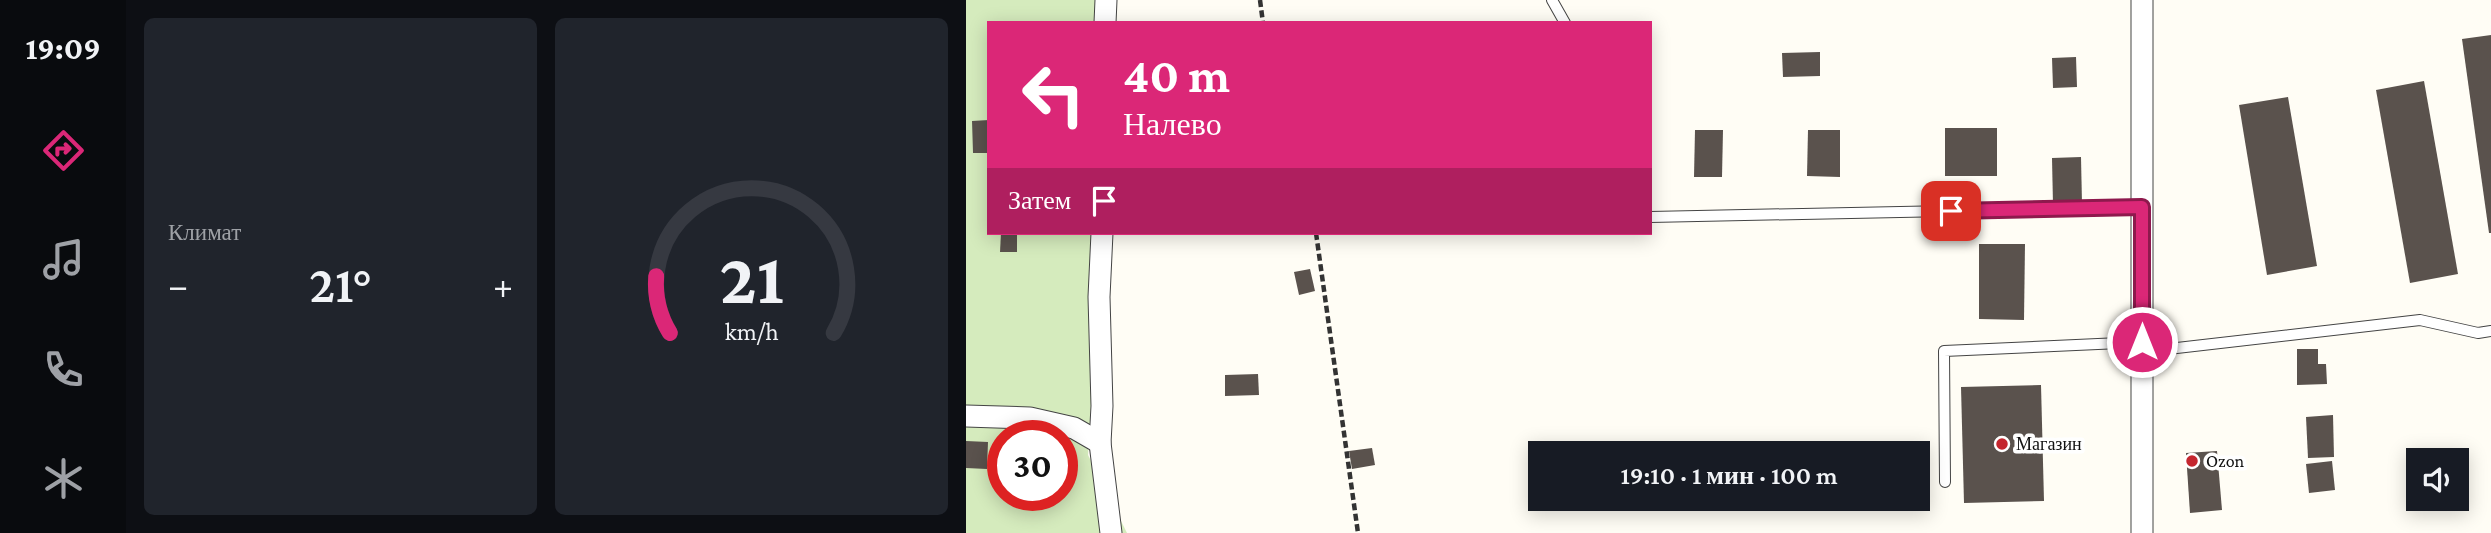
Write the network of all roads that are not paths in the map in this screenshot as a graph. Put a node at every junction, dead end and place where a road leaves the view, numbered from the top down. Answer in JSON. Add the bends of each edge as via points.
{"nodes":[{"id":1,"x":1106,"y":0,"type":"edge"},
{"id":2,"x":1552,"y":0,"type":"edge"},
{"id":3,"x":2142,"y":0,"type":"edge"},
{"id":4,"x":1105,"y":21,"type":"edge"},
{"id":5,"x":1564,"y":21,"type":"edge"},
{"id":6,"x":2142,"y":207,"type":"junction"},
{"id":7,"x":1652,"y":217,"type":"edge"},
{"id":8,"x":1102,"y":235,"type":"edge"},
{"id":9,"x":2491,"y":331,"type":"edge"},
{"id":10,"x":2142,"y":347,"type":"junction"},
{"id":11,"x":966,"y":416,"type":"edge"},
{"id":12,"x":1100,"y":443,"type":"junction"},
{"id":13,"x":1945,"y":482,"type":"dead end"},
{"id":14,"x":1111,"y":533,"type":"edge"},
{"id":15,"x":2142,"y":533,"type":"edge"}],
"edges":[{"from":1,"to":4,"type":"street"},
{"from":2,"to":5,"type":"lane"},
{"from":3,"to":6,"type":"street"},
{"from":6,"to":7,"type":"lane"},
{"from":6,"to":10,"type":"street"},
{"from":8,"to":12,"type":"street"},
{"from":9,"to":10,"type":"lane","via":[[2477,334],[2420,320]]},
{"from":10,"to":13,"type":"lane","via":[[1944,351]]},
{"from":10,"to":15,"type":"street"},
{"from":11,"to":12,"type":"street","via":[[1030,418],[1074,428]]},
{"from":12,"to":14,"type":"street"}]}
